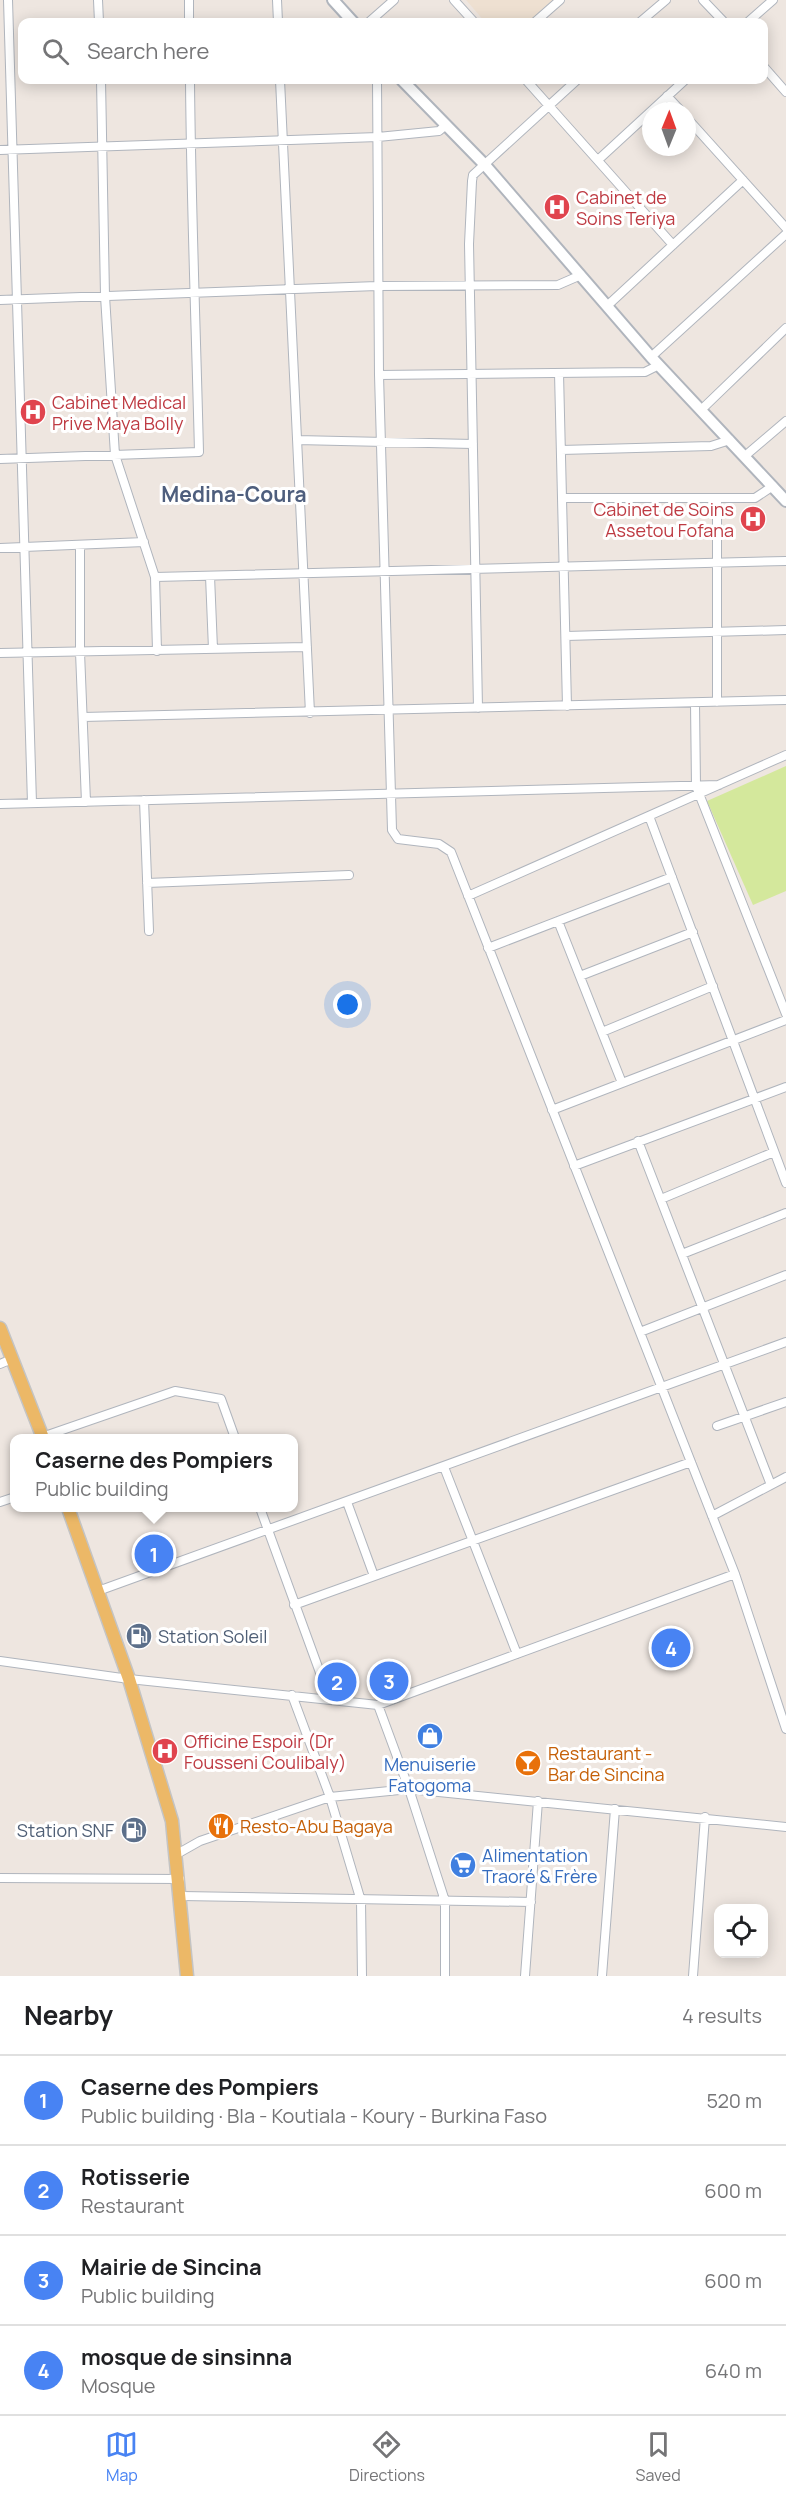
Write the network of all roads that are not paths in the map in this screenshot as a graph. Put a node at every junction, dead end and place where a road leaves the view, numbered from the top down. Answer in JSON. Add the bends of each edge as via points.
{"nodes":[{"id":1,"x":8,"y":0,"type":"edge"},
{"id":2,"x":99,"y":0,"type":"edge"},
{"id":3,"x":189,"y":0,"type":"edge"},
{"id":4,"x":277,"y":0,"type":"edge"},
{"id":5,"x":333,"y":0,"type":"edge"},
{"id":6,"x":394,"y":0,"type":"edge"},
{"id":7,"x":454,"y":0,"type":"edge"},
{"id":8,"x":560,"y":0,"type":"edge"},
{"id":9,"x":666,"y":0,"type":"edge"},
{"id":10,"x":703,"y":0,"type":"edge"},
{"id":11,"x":773,"y":0,"type":"edge"},
{"id":12,"x":99,"y":18,"type":"edge"},
{"id":13,"x":189,"y":18,"type":"edge"},
{"id":14,"x":278,"y":18,"type":"edge"},
{"id":15,"x":349,"y":18,"type":"edge"},
{"id":16,"x":374,"y":18,"type":"edge"},
{"id":17,"x":470,"y":18,"type":"edge"},
{"id":18,"x":539,"y":18,"type":"edge"},
{"id":19,"x":645,"y":18,"type":"edge"},
{"id":20,"x":720,"y":18,"type":"edge"},
{"id":21,"x":753,"y":18,"type":"edge"},
{"id":22,"x":768,"y":72,"type":"edge"},
{"id":23,"x":101,"y":84,"type":"edge"},
{"id":24,"x":190,"y":84,"type":"edge"},
{"id":25,"x":280,"y":84,"type":"edge"},
{"id":26,"x":376,"y":84,"type":"edge"},
{"id":27,"x":406,"y":84,"type":"edge"},
{"id":28,"x":530,"y":84,"type":"edge"},
{"id":29,"x":573,"y":84,"type":"edge"},
{"id":30,"x":680,"y":84,"type":"edge"},
{"id":31,"x":786,"y":92,"type":"edge"},
{"id":32,"x":667,"y":96,"type":"junction"},
{"id":33,"x":673,"y":102,"type":"edge"},
{"id":34,"x":550,"y":106,"type":"junction"},
{"id":35,"x":446,"y":125,"type":"junction"},
{"id":36,"x":696,"y":128,"type":"edge"},
{"id":37,"x":378,"y":137,"type":"junction"},
{"id":38,"x":283,"y":142,"type":"junction"},
{"id":39,"x":190,"y":145,"type":"junction"},
{"id":40,"x":103,"y":147,"type":"junction"},
{"id":41,"x":12,"y":149,"type":"junction"},
{"id":42,"x":0,"y":150,"type":"edge"},
{"id":43,"x":598,"y":160,"type":"junction"},
{"id":44,"x":485,"y":165,"type":"junction"},
{"id":45,"x":743,"y":180,"type":"junction"},
{"id":46,"x":786,"y":228,"type":"edge"},
{"id":47,"x":786,"y":234,"type":"edge"},
{"id":48,"x":673,"y":245,"type":"junction"},
{"id":49,"x":580,"y":275,"type":"junction"},
{"id":50,"x":377,"y":286,"type":"junction"},
{"id":51,"x":470,"y":286,"type":"junction"},
{"id":52,"x":290,"y":290,"type":"junction"},
{"id":53,"x":196,"y":293,"type":"junction"},
{"id":54,"x":105,"y":296,"type":"junction"},
{"id":55,"x":17,"y":299,"type":"junction"},
{"id":56,"x":0,"y":300,"type":"edge"},
{"id":57,"x":607,"y":306,"type":"junction"},
{"id":58,"x":786,"y":328,"type":"edge"},
{"id":59,"x":655,"y":361,"type":"junction"},
{"id":60,"x":559,"y":373,"type":"junction"},
{"id":61,"x":472,"y":374,"type":"junction"},
{"id":62,"x":379,"y":375,"type":"junction"},
{"id":63,"x":701,"y":410,"type":"junction"},
{"id":64,"x":786,"y":421,"type":"edge"},
{"id":65,"x":297,"y":440,"type":"junction"},
{"id":66,"x":730,"y":440,"type":"junction"},
{"id":67,"x":381,"y":441,"type":"junction"},
{"id":68,"x":473,"y":444,"type":"junction"},
{"id":69,"x":561,"y":450,"type":"junction"},
{"id":70,"x":115,"y":455,"type":"junction"},
{"id":71,"x":745,"y":456,"type":"junction"},
{"id":72,"x":22,"y":458,"type":"junction"},
{"id":73,"x":0,"y":459,"type":"edge"},
{"id":74,"x":773,"y":486,"type":"junction"},
{"id":75,"x":562,"y":498,"type":"junction"},
{"id":76,"x":717,"y":498,"type":"junction"},
{"id":77,"x":786,"y":501,"type":"edge"},
{"id":78,"x":144,"y":542,"type":"junction"},
{"id":79,"x":80,"y":545,"type":"junction"},
{"id":80,"x":25,"y":547,"type":"junction"},
{"id":81,"x":0,"y":548,"type":"edge"},
{"id":82,"x":786,"y":561,"type":"edge"},
{"id":83,"x":717,"y":563,"type":"junction"},
{"id":84,"x":564,"y":567,"type":"junction"},
{"id":85,"x":476,"y":569,"type":"junction"},
{"id":86,"x":385,"y":570,"type":"junction"},
{"id":87,"x":303,"y":574,"type":"junction"},
{"id":88,"x":210,"y":576,"type":"junction"},
{"id":89,"x":155,"y":577,"type":"junction"},
{"id":90,"x":786,"y":630,"type":"edge"},
{"id":91,"x":717,"y":632,"type":"junction"},
{"id":92,"x":566,"y":636,"type":"junction"},
{"id":93,"x":307,"y":647,"type":"junction"},
{"id":94,"x":213,"y":649,"type":"junction"},
{"id":95,"x":157,"y":651,"type":"junction"},
{"id":96,"x":80,"y":652,"type":"junction"},
{"id":97,"x":0,"y":653,"type":"edge"},
{"id":98,"x":28,"y":653,"type":"junction"},
{"id":99,"x":786,"y":700,"type":"edge"},
{"id":100,"x":717,"y":702,"type":"junction"},
{"id":101,"x":695,"y":703,"type":"junction"},
{"id":102,"x":567,"y":706,"type":"junction"},
{"id":103,"x":478,"y":708,"type":"junction"},
{"id":104,"x":387,"y":711,"type":"junction"},
{"id":105,"x":310,"y":713,"type":"junction"},
{"id":106,"x":82,"y":717,"type":"junction"},
{"id":107,"x":786,"y":755,"type":"edge"},
{"id":108,"x":698,"y":790,"type":"junction"},
{"id":109,"x":390,"y":794,"type":"junction"},
{"id":110,"x":144,"y":800,"type":"junction"},
{"id":111,"x":86,"y":801,"type":"junction"},
{"id":112,"x":32,"y":803,"type":"junction"},
{"id":113,"x":0,"y":804,"type":"edge"},
{"id":114,"x":649,"y":816,"type":"junction"},
{"id":115,"x":349,"y":875,"type":"dead end"},
{"id":116,"x":672,"y":877,"type":"junction"},
{"id":117,"x":147,"y":883,"type":"junction"},
{"id":118,"x":468,"y":896,"type":"junction"},
{"id":119,"x":558,"y":921,"type":"junction"},
{"id":120,"x":149,"y":931,"type":"dead end"},
{"id":121,"x":693,"y":932,"type":"junction"},
{"id":122,"x":489,"y":948,"type":"junction"},
{"id":123,"x":580,"y":976,"type":"junction"},
{"id":124,"x":713,"y":986,"type":"junction"},
{"id":125,"x":786,"y":1014,"type":"edge"},
{"id":126,"x":786,"y":1020,"type":"edge"},
{"id":127,"x":602,"y":1032,"type":"junction"},
{"id":128,"x":733,"y":1040,"type":"junction"},
{"id":129,"x":622,"y":1083,"type":"junction"},
{"id":130,"x":786,"y":1088,"type":"edge"},
{"id":131,"x":755,"y":1099,"type":"junction"},
{"id":132,"x":552,"y":1110,"type":"junction"},
{"id":133,"x":638,"y":1141,"type":"junction"},
{"id":134,"x":774,"y":1152,"type":"junction"},
{"id":135,"x":574,"y":1166,"type":"junction"},
{"id":136,"x":786,"y":1183,"type":"edge"},
{"id":137,"x":661,"y":1199,"type":"junction"},
{"id":138,"x":786,"y":1213,"type":"edge"},
{"id":139,"x":682,"y":1254,"type":"junction"},
{"id":140,"x":786,"y":1275,"type":"edge"},
{"id":141,"x":704,"y":1307,"type":"junction"},
{"id":142,"x":0,"y":1328,"type":"edge"},
{"id":143,"x":640,"y":1332,"type":"junction"},
{"id":144,"x":786,"y":1342,"type":"edge"},
{"id":145,"x":6,"y":1361,"type":"edge"},
{"id":146,"x":726,"y":1366,"type":"junction"},
{"id":147,"x":662,"y":1389,"type":"junction"},
{"id":148,"x":786,"y":1402,"type":"edge"},
{"id":149,"x":745,"y":1416,"type":"junction"},
{"id":150,"x":717,"y":1426,"type":"dead end"},
{"id":151,"x":41,"y":1434,"type":"edge"},
{"id":152,"x":54,"y":1434,"type":"edge"},
{"id":153,"x":234,"y":1434,"type":"edge"},
{"id":154,"x":691,"y":1462,"type":"junction"},
{"id":155,"x":444,"y":1467,"type":"junction"},
{"id":156,"x":786,"y":1477,"type":"edge"},
{"id":157,"x":771,"y":1485,"type":"junction"},
{"id":158,"x":347,"y":1502,"type":"junction"},
{"id":159,"x":69,"y":1512,"type":"edge"},
{"id":160,"x":261,"y":1512,"type":"edge"},
{"id":161,"x":712,"y":1516,"type":"junction"},
{"id":162,"x":267,"y":1530,"type":"junction"},
{"id":163,"x":473,"y":1541,"type":"junction"},
{"id":164,"x":735,"y":1574,"type":"junction"},
{"id":165,"x":374,"y":1576,"type":"junction"},
{"id":166,"x":98,"y":1592,"type":"junction"},
{"id":167,"x":294,"y":1605,"type":"junction"},
{"id":168,"x":517,"y":1654,"type":"junction"},
{"id":169,"x":0,"y":1661,"type":"edge"},
{"id":170,"x":129,"y":1679,"type":"junction"},
{"id":171,"x":292,"y":1695,"type":"junction"},
{"id":172,"x":330,"y":1700,"type":"junction"},
{"id":173,"x":378,"y":1705,"type":"junction"},
{"id":174,"x":786,"y":1729,"type":"edge"},
{"id":175,"x":409,"y":1789,"type":"junction"},
{"id":176,"x":330,"y":1797,"type":"junction"},
{"id":177,"x":538,"y":1801,"type":"junction"},
{"id":178,"x":615,"y":1809,"type":"junction"},
{"id":179,"x":705,"y":1817,"type":"junction"},
{"id":180,"x":786,"y":1827,"type":"edge"},
{"id":181,"x":177,"y":1854,"type":"junction"},
{"id":182,"x":0,"y":1878,"type":"edge"},
{"id":183,"x":180,"y":1880,"type":"junction"},
{"id":184,"x":182,"y":1896,"type":"junction"},
{"id":185,"x":361,"y":1901,"type":"junction"},
{"id":186,"x":445,"y":1901,"type":"junction"},
{"id":187,"x":531,"y":1902,"type":"junction"},
{"id":188,"x":188,"y":1976,"type":"edge"},
{"id":189,"x":362,"y":1976,"type":"edge"},
{"id":190,"x":445,"y":1976,"type":"edge"},
{"id":191,"x":525,"y":1976,"type":"edge"},
{"id":192,"x":602,"y":1976,"type":"edge"},
{"id":193,"x":693,"y":1976,"type":"edge"}],
"edges":[{"from":1,"to":41,"type":"street"},
{"from":2,"to":12,"type":"street"},
{"from":3,"to":13,"type":"street"},
{"from":4,"to":14,"type":"street"},
{"from":5,"to":15,"type":"street"},
{"from":6,"to":16,"type":"street"},
{"from":7,"to":17,"type":"street"},
{"from":8,"to":18,"type":"street"},
{"from":9,"to":19,"type":"street"},
{"from":10,"to":20,"type":"street"},
{"from":11,"to":21,"type":"street"},
{"from":22,"to":31,"type":"street"},
{"from":23,"to":40,"type":"street"},
{"from":24,"to":39,"type":"street"},
{"from":25,"to":38,"type":"street"},
{"from":26,"to":37,"type":"street"},
{"from":27,"to":35,"type":"street"},
{"from":28,"to":34,"type":"street"},
{"from":29,"to":34,"type":"street"},
{"from":30,"to":32,"type":"street"},
{"from":32,"to":33,"type":"street"},
{"from":32,"to":43,"type":"street"},
{"from":34,"to":43,"type":"street"},
{"from":34,"to":44,"type":"street"},
{"from":35,"to":37,"type":"street","via":[[439,131]]},
{"from":35,"to":44,"type":"street"},
{"from":36,"to":45,"type":"street"},
{"from":37,"to":38,"type":"street"},
{"from":37,"to":50,"type":"street"},
{"from":38,"to":39,"type":"street"},
{"from":38,"to":52,"type":"street"},
{"from":39,"to":40,"type":"street"},
{"from":39,"to":53,"type":"street"},
{"from":40,"to":41,"type":"street"},
{"from":40,"to":54,"type":"street"},
{"from":41,"to":42,"type":"street"},
{"from":41,"to":55,"type":"street"},
{"from":43,"to":48,"type":"street"},
{"from":44,"to":49,"type":"street"},
{"from":44,"to":51,"type":"street","via":[[473,175],[472,181]]},
{"from":45,"to":46,"type":"street"},
{"from":45,"to":48,"type":"street"},
{"from":47,"to":59,"type":"street"},
{"from":48,"to":57,"type":"street"},
{"from":49,"to":51,"type":"street","via":[[558,285]]},
{"from":49,"to":57,"type":"street"},
{"from":50,"to":51,"type":"street"},
{"from":50,"to":52,"type":"street"},
{"from":50,"to":62,"type":"street"},
{"from":51,"to":61,"type":"street"},
{"from":52,"to":53,"type":"street"},
{"from":52,"to":65,"type":"street"},
{"from":53,"to":54,"type":"street"},
{"from":53,"to":70,"type":"street","via":[[199,452]]},
{"from":54,"to":55,"type":"street"},
{"from":54,"to":70,"type":"street"},
{"from":55,"to":56,"type":"street"},
{"from":55,"to":72,"type":"street"},
{"from":57,"to":59,"type":"street"},
{"from":58,"to":63,"type":"street"},
{"from":59,"to":60,"type":"street","via":[[645,372]]},
{"from":59,"to":63,"type":"street"},
{"from":60,"to":61,"type":"street"},
{"from":60,"to":69,"type":"street"},
{"from":61,"to":62,"type":"street"},
{"from":61,"to":68,"type":"street"},
{"from":62,"to":67,"type":"street"},
{"from":63,"to":66,"type":"street"},
{"from":64,"to":71,"type":"street"},
{"from":65,"to":67,"type":"street"},
{"from":65,"to":87,"type":"street"},
{"from":66,"to":69,"type":"street","via":[[711,446]]},
{"from":66,"to":71,"type":"street"},
{"from":67,"to":68,"type":"street"},
{"from":67,"to":86,"type":"street"},
{"from":68,"to":85,"type":"street"},
{"from":69,"to":75,"type":"street"},
{"from":70,"to":72,"type":"street"},
{"from":70,"to":78,"type":"street"},
{"from":71,"to":74,"type":"street"},
{"from":72,"to":73,"type":"street"},
{"from":72,"to":80,"type":"street"},
{"from":74,"to":76,"type":"street","via":[[756,498]]},
{"from":74,"to":77,"type":"street"},
{"from":75,"to":76,"type":"street"},
{"from":75,"to":84,"type":"street"},
{"from":76,"to":83,"type":"street"},
{"from":78,"to":79,"type":"street"},
{"from":78,"to":89,"type":"street"},
{"from":79,"to":80,"type":"street"},
{"from":79,"to":96,"type":"street"},
{"from":80,"to":81,"type":"street"},
{"from":80,"to":98,"type":"street"},
{"from":82,"to":83,"type":"street"},
{"from":83,"to":84,"type":"street"},
{"from":83,"to":91,"type":"street"},
{"from":84,"to":85,"type":"street"},
{"from":84,"to":92,"type":"street"},
{"from":85,"to":86,"type":"street"},
{"from":85,"to":103,"type":"street"},
{"from":86,"to":87,"type":"street"},
{"from":86,"to":104,"type":"street"},
{"from":87,"to":88,"type":"street"},
{"from":87,"to":93,"type":"street"},
{"from":88,"to":89,"type":"street"},
{"from":88,"to":94,"type":"street"},
{"from":89,"to":95,"type":"street"},
{"from":90,"to":91,"type":"street"},
{"from":91,"to":92,"type":"street"},
{"from":91,"to":100,"type":"street"},
{"from":92,"to":102,"type":"street"},
{"from":93,"to":94,"type":"street"},
{"from":93,"to":105,"type":"street"},
{"from":94,"to":95,"type":"street"},
{"from":95,"to":96,"type":"street"},
{"from":96,"to":98,"type":"street"},
{"from":96,"to":106,"type":"street"},
{"from":97,"to":98,"type":"street"},
{"from":98,"to":112,"type":"street"},
{"from":99,"to":100,"type":"street"},
{"from":100,"to":101,"type":"street"},
{"from":101,"to":102,"type":"street"},
{"from":101,"to":108,"type":"street"},
{"from":102,"to":103,"type":"street"},
{"from":103,"to":104,"type":"street"},
{"from":104,"to":105,"type":"street"},
{"from":104,"to":109,"type":"street"},
{"from":105,"to":106,"type":"street"},
{"from":106,"to":111,"type":"street"},
{"from":107,"to":108,"type":"street","via":[[719,785]]},
{"from":108,"to":109,"type":"street"},
{"from":108,"to":114,"type":"street"},
{"from":108,"to":125,"type":"street"},
{"from":109,"to":110,"type":"street"},
{"from":109,"to":118,"type":"street","via":[[392,830],[398,839],[438,844],[451,852]]},
{"from":110,"to":111,"type":"street"},
{"from":110,"to":117,"type":"street"},
{"from":111,"to":112,"type":"street"},
{"from":112,"to":113,"type":"street"},
{"from":114,"to":116,"type":"street"},
{"from":114,"to":118,"type":"street"},
{"from":115,"to":117,"type":"street"},
{"from":116,"to":119,"type":"street"},
{"from":116,"to":121,"type":"street"},
{"from":117,"to":120,"type":"street"},
{"from":118,"to":122,"type":"street"},
{"from":119,"to":122,"type":"street"},
{"from":119,"to":123,"type":"street"},
{"from":121,"to":123,"type":"street"},
{"from":121,"to":124,"type":"street"},
{"from":122,"to":132,"type":"street"},
{"from":123,"to":127,"type":"street"},
{"from":124,"to":127,"type":"street"},
{"from":124,"to":128,"type":"street"},
{"from":126,"to":128,"type":"street"},
{"from":127,"to":129,"type":"street"},
{"from":128,"to":129,"type":"street"},
{"from":128,"to":131,"type":"street"},
{"from":129,"to":132,"type":"street"},
{"from":130,"to":131,"type":"street"},
{"from":131,"to":133,"type":"street"},
{"from":131,"to":134,"type":"street"},
{"from":132,"to":135,"type":"street"},
{"from":133,"to":135,"type":"street"},
{"from":133,"to":137,"type":"street"},
{"from":134,"to":136,"type":"street"},
{"from":134,"to":137,"type":"street"},
{"from":135,"to":143,"type":"street"},
{"from":137,"to":139,"type":"street"},
{"from":138,"to":139,"type":"street"},
{"from":139,"to":141,"type":"street"},
{"from":140,"to":141,"type":"street"},
{"from":141,"to":143,"type":"street"},
{"from":141,"to":146,"type":"street"},
{"from":142,"to":145,"type":"main road"},
{"from":143,"to":147,"type":"street"},
{"from":144,"to":146,"type":"street"},
{"from":145,"to":151,"type":"main road"},
{"from":146,"to":147,"type":"street"},
{"from":146,"to":149,"type":"street"},
{"from":147,"to":154,"type":"street"},
{"from":147,"to":155,"type":"street"},
{"from":148,"to":149,"type":"street"},
{"from":149,"to":150,"type":"street"},
{"from":149,"to":157,"type":"street"},
{"from":152,"to":153,"type":"street","via":[[175,1391],[221,1399]]},
{"from":154,"to":161,"type":"street"},
{"from":154,"to":163,"type":"street"},
{"from":155,"to":158,"type":"street"},
{"from":155,"to":163,"type":"street"},
{"from":156,"to":157,"type":"street"},
{"from":157,"to":161,"type":"street"},
{"from":158,"to":162,"type":"street"},
{"from":158,"to":165,"type":"street"},
{"from":159,"to":166,"type":"main road"},
{"from":160,"to":162,"type":"street"},
{"from":161,"to":164,"type":"street"},
{"from":162,"to":166,"type":"street"},
{"from":162,"to":167,"type":"street"},
{"from":163,"to":165,"type":"street"},
{"from":163,"to":168,"type":"street"},
{"from":164,"to":168,"type":"street"},
{"from":164,"to":174,"type":"street"},
{"from":165,"to":167,"type":"street"},
{"from":166,"to":170,"type":"main road"},
{"from":167,"to":172,"type":"street"},
{"from":168,"to":173,"type":"street"},
{"from":169,"to":170,"type":"street"},
{"from":170,"to":171,"type":"street"},
{"from":170,"to":181,"type":"main road","via":[[172,1821]]},
{"from":171,"to":172,"type":"street"},
{"from":171,"to":176,"type":"street"},
{"from":172,"to":173,"type":"street"},
{"from":173,"to":175,"type":"street"},
{"from":175,"to":176,"type":"street"},
{"from":175,"to":177,"type":"street"},
{"from":175,"to":186,"type":"street"},
{"from":176,"to":181,"type":"street","via":[[200,1841]]},
{"from":176,"to":185,"type":"street"},
{"from":177,"to":178,"type":"street"},
{"from":177,"to":187,"type":"street"},
{"from":178,"to":179,"type":"street"},
{"from":178,"to":192,"type":"street"},
{"from":179,"to":180,"type":"street"},
{"from":179,"to":193,"type":"street"},
{"from":181,"to":183,"type":"main road"},
{"from":182,"to":183,"type":"street"},
{"from":183,"to":184,"type":"main road"},
{"from":184,"to":185,"type":"street"},
{"from":184,"to":188,"type":"main road"},
{"from":185,"to":186,"type":"street"},
{"from":185,"to":189,"type":"street"},
{"from":186,"to":187,"type":"street"},
{"from":186,"to":190,"type":"street"},
{"from":187,"to":191,"type":"street"}]}
